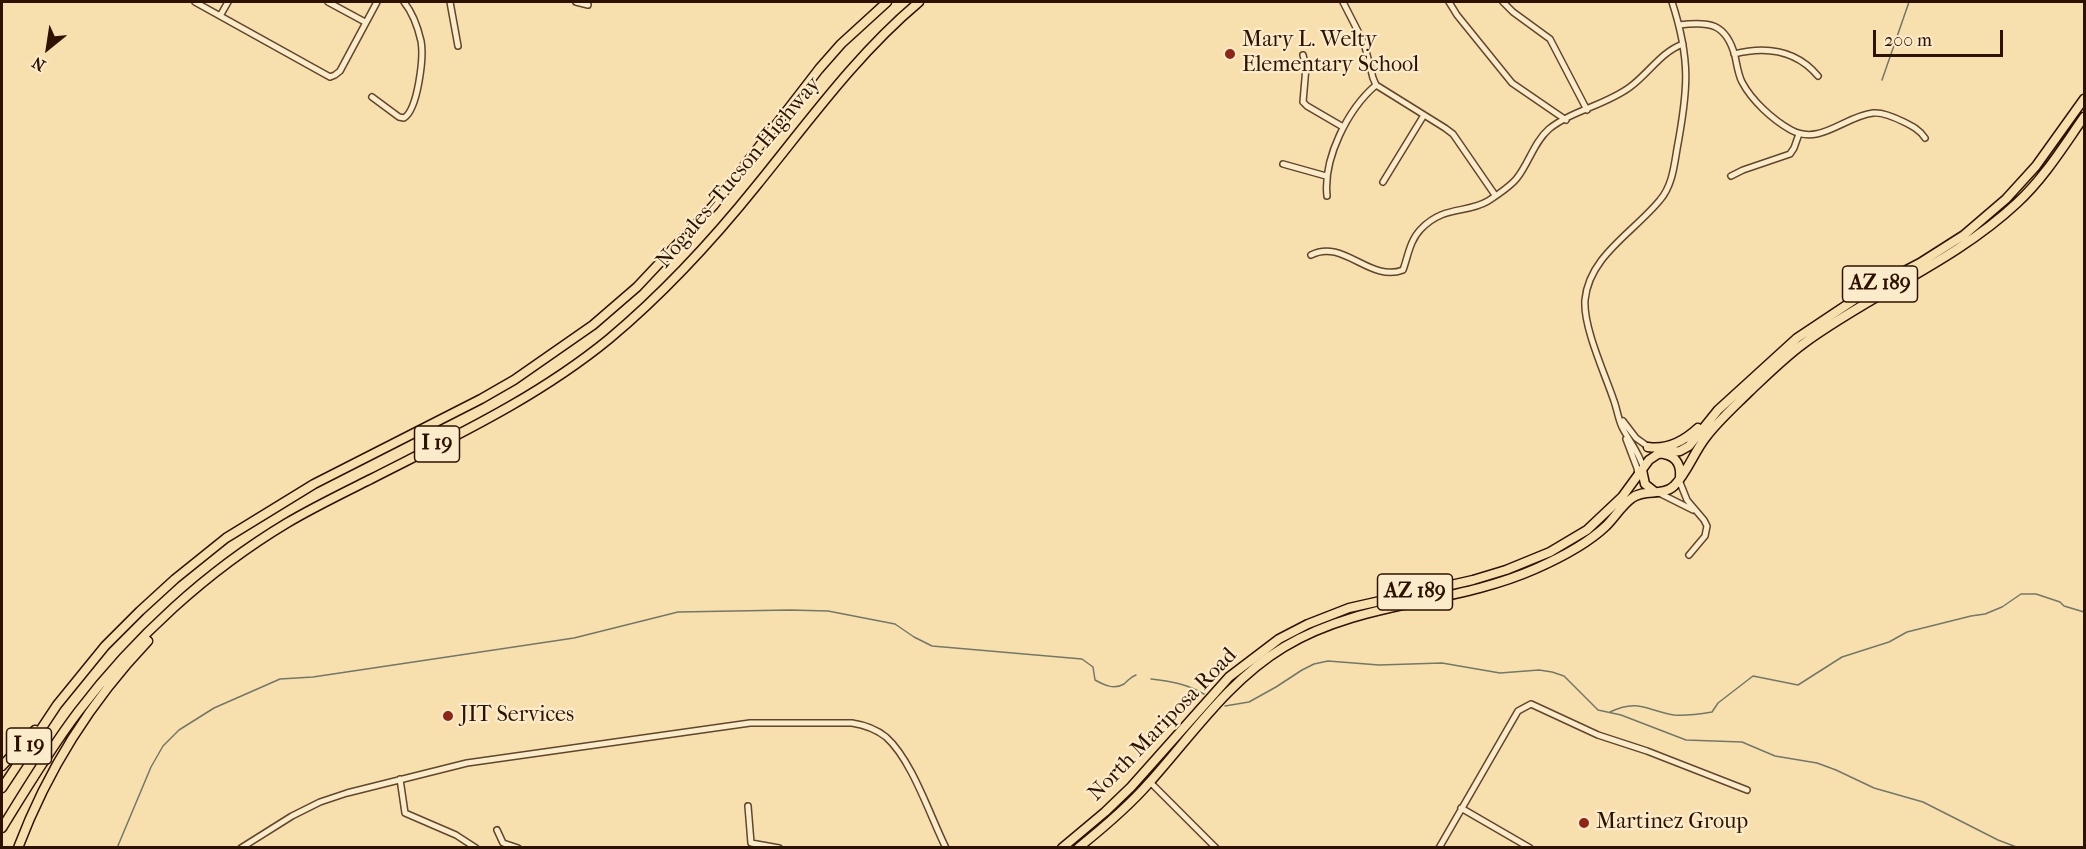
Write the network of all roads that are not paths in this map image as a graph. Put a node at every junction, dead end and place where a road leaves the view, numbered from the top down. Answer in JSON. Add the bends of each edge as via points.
{"nodes":[{"id":1,"x":195,"y":2,"type":"edge"},
{"id":2,"x":228,"y":2,"type":"edge"},
{"id":3,"x":328,"y":2,"type":"edge"},
{"id":4,"x":377,"y":2,"type":"edge"},
{"id":5,"x":404,"y":2,"type":"edge"},
{"id":6,"x":450,"y":2,"type":"edge"},
{"id":7,"x":576,"y":2,"type":"edge"},
{"id":8,"x":887,"y":2,"type":"edge"},
{"id":9,"x":920,"y":2,"type":"edge"},
{"id":10,"x":1343,"y":2,"type":"edge"},
{"id":11,"x":1449,"y":2,"type":"edge"},
{"id":12,"x":1503,"y":2,"type":"edge"},
{"id":13,"x":1672,"y":2,"type":"edge"},
{"id":14,"x":588,"y":5,"type":"dead end"},
{"id":15,"x":220,"y":16,"type":"junction"},
{"id":16,"x":365,"y":22,"type":"junction"},
{"id":17,"x":1679,"y":25,"type":"junction"},
{"id":18,"x":1683,"y":44,"type":"junction"},
{"id":19,"x":458,"y":46,"type":"dead end"},
{"id":20,"x":1734,"y":54,"type":"junction"},
{"id":21,"x":1303,"y":55,"type":"dead end"},
{"id":22,"x":1818,"y":76,"type":"dead end"},
{"id":23,"x":1376,"y":85,"type":"junction"},
{"id":24,"x":372,"y":97,"type":"dead end"},
{"id":25,"x":2085,"y":99,"type":"edge"},
{"id":26,"x":1587,"y":110,"type":"junction"},
{"id":27,"x":1424,"y":115,"type":"junction"},
{"id":28,"x":2085,"y":117,"type":"edge"},
{"id":29,"x":1566,"y":120,"type":"junction"},
{"id":30,"x":1343,"y":127,"type":"junction"},
{"id":31,"x":1799,"y":134,"type":"junction"},
{"id":32,"x":1925,"y":138,"type":"dead end"},
{"id":33,"x":1282,"y":164,"type":"dead end"},
{"id":34,"x":1731,"y":176,"type":"dead end"},
{"id":35,"x":1326,"y":177,"type":"junction"},
{"id":36,"x":1383,"y":182,"type":"dead end"},
{"id":37,"x":1495,"y":195,"type":"junction"},
{"id":38,"x":1327,"y":196,"type":"dead end"},
{"id":39,"x":1311,"y":255,"type":"dead end"},
{"id":40,"x":1718,"y":410,"type":"junction"},
{"id":41,"x":1618,"y":412,"type":"junction"},
{"id":42,"x":1622,"y":427,"type":"junction"},
{"id":43,"x":1648,"y":447,"type":"junction"},
{"id":44,"x":1663,"y":454,"type":"junction"},
{"id":45,"x":1641,"y":471,"type":"junction"},
{"id":46,"x":1680,"y":478,"type":"junction"},
{"id":47,"x":1657,"y":492,"type":"junction"},
{"id":48,"x":1696,"y":513,"type":"junction"},
{"id":49,"x":1562,"y":546,"type":"junction"},
{"id":50,"x":242,"y":554,"type":"junction"},
{"id":51,"x":1689,"y":555,"type":"dead end"},
{"id":52,"x":1558,"y":558,"type":"junction"},
{"id":53,"x":1503,"y":571,"type":"junction"},
{"id":54,"x":1497,"y":583,"type":"junction"},
{"id":55,"x":1426,"y":590,"type":"junction"},
{"id":56,"x":1419,"y":601,"type":"junction"},
{"id":57,"x":57,"y":705,"type":"junction"},
{"id":58,"x":1201,"y":715,"type":"junction"},
{"id":59,"x":2,"y":766,"type":"edge"},
{"id":60,"x":400,"y":779,"type":"junction"},
{"id":61,"x":1150,"y":782,"type":"junction"},
{"id":62,"x":2,"y":788,"type":"edge"},
{"id":63,"x":1747,"y":790,"type":"dead end"},
{"id":64,"x":748,"y":806,"type":"dead end"},
{"id":65,"x":1461,"y":808,"type":"junction"},
{"id":66,"x":2,"y":828,"type":"edge"},
{"id":67,"x":497,"y":830,"type":"dead end"},
{"id":68,"x":750,"y":845,"type":"edge"},
{"id":69,"x":18,"y":848,"type":"edge"},
{"id":70,"x":241,"y":848,"type":"edge"},
{"id":71,"x":476,"y":848,"type":"edge"},
{"id":72,"x":518,"y":848,"type":"edge"},
{"id":73,"x":779,"y":848,"type":"edge"},
{"id":74,"x":946,"y":848,"type":"edge"},
{"id":75,"x":1063,"y":848,"type":"edge"},
{"id":76,"x":1078,"y":848,"type":"edge"},
{"id":77,"x":1216,"y":848,"type":"edge"},
{"id":78,"x":1439,"y":848,"type":"edge"},
{"id":79,"x":1530,"y":848,"type":"edge"}],
"edges":[{"from":1,"to":15,"type":"street"},
{"from":2,"to":15,"type":"street"},
{"from":3,"to":16,"type":"street"},
{"from":4,"to":16,"type":"street"},
{"from":5,"to":24,"type":"street","via":[[421,43],[419,77],[410,113],[399,117]]},
{"from":6,"to":19,"type":"street"},
{"from":7,"to":14,"type":"street"},
{"from":8,"to":57,"type":"highway","name":"Nogales–Tucson Highway","number":"I 19","via":[[819,69],[714,205],[638,287],[577,336],[505,384],[314,484],[226,538],[140,610]]},
{"from":9,"to":50,"type":"highway","name":"Nogales–Tucson Highway","number":"I 19","via":[[838,82],[705,249],[608,340],[508,408],[327,501]]},
{"from":10,"to":23,"type":"street","via":[[1365,43]]},
{"from":11,"to":29,"type":"street","via":[[1512,83]]},
{"from":12,"to":26,"type":"street","via":[[1550,39]]},
{"from":13,"to":17,"type":"street"},
{"from":15,"to":16,"type":"street","via":[[333,76],[340,71]]},
{"from":17,"to":18,"type":"street"},
{"from":17,"to":20,"type":"street","via":[[1715,25],[1725,34]]},
{"from":18,"to":26,"type":"street","via":[[1667,52],[1630,87]]},
{"from":18,"to":41,"type":"street","via":[[1686,103],[1669,186],[1662,199],[1603,258],[1594,271],[1585,299],[1595,347]]},
{"from":20,"to":22,"type":"street","via":[[1774,50],[1800,61]]},
{"from":20,"to":31,"type":"street","via":[[1748,92]]},
{"from":21,"to":30,"type":"street","via":[[1303,102]]},
{"from":23,"to":27,"type":"street"},
{"from":23,"to":30,"type":"street"},
{"from":25,"to":40,"type":"highway","name":"North Mariposa Road","number":"AZ 189","via":[[2037,166],[1964,235],[1872,288],[1797,338]]},
{"from":26,"to":29,"type":"street"},
{"from":27,"to":36,"type":"street"},
{"from":27,"to":37,"type":"street","via":[[1453,134]]},
{"from":28,"to":46,"type":"highway","name":"North Mariposa Road","number":"AZ 189","via":[[2048,169],[2018,202],[1970,241],[1802,344],[1717,424]]},
{"from":29,"to":37,"type":"street","via":[[1545,133],[1517,178]]},
{"from":30,"to":35,"type":"street"},
{"from":31,"to":32,"type":"street","via":[[1817,134],[1875,112],[1901,120],[1921,131]]},
{"from":31,"to":34,"type":"street","via":[[1790,154]]},
{"from":33,"to":35,"type":"street"},
{"from":35,"to":38,"type":"street"},
{"from":37,"to":39,"type":"street","via":[[1428,222],[1411,245],[1401,272],[1373,269],[1335,250]]},
{"from":40,"to":43,"type":"highway","via":[[1683,440]]},
{"from":40,"to":44,"type":"highway","name":"North Mariposa Road","number":"AZ 189","via":[[1689,446]]},
{"from":41,"to":42,"type":"street"},
{"from":41,"to":43,"type":"street","via":[[1630,432]]},
{"from":42,"to":45,"type":"street"},
{"from":42,"to":45,"type":"street","via":[[1637,451]]},
{"from":43,"to":44,"type":"street"},
{"from":44,"to":45,"type":"highway","name":"North Mariposa Road","number":"AZ 189","via":[[1654,456]]},
{"from":44,"to":46,"type":"highway","via":[[1677,462]]},
{"from":45,"to":47,"type":"highway","via":[[1645,484]]},
{"from":45,"to":49,"type":"highway","name":"North Mariposa Road","number":"AZ 189","via":[[1602,518]]},
{"from":46,"to":47,"type":"highway","name":"North Mariposa Road","number":"AZ 189","via":[[1668,490]]},
{"from":46,"to":48,"type":"street"},
{"from":47,"to":48,"type":"street"},
{"from":47,"to":52,"type":"highway","name":"North Mariposa Road","number":"AZ 189","via":[[1634,496],[1601,530]]},
{"from":48,"to":51,"type":"street","via":[[1707,530]]},
{"from":49,"to":52,"type":"highway","via":[[1556,552]]},
{"from":49,"to":53,"type":"highway","name":"North Mariposa Road","number":"AZ 189"},
{"from":50,"to":66,"type":"highway","name":"Nogales–Tucson Highway","number":"I 19","via":[[165,616],[108,675],[77,713]]},
{"from":50,"to":69,"type":"highway","via":[[191,597],[114,679],[54,768]]},
{"from":52,"to":54,"type":"highway","name":"North Mariposa Road","number":"AZ 189"},
{"from":53,"to":54,"type":"highway"},
{"from":53,"to":55,"type":"highway","name":"North Mariposa Road","number":"AZ 189"},
{"from":54,"to":56,"type":"highway","name":"North Mariposa Road","number":"AZ 189"},
{"from":55,"to":56,"type":"highway"},
{"from":55,"to":58,"type":"highway","name":"North Mariposa Road","number":"AZ 189","via":[[1349,608],[1308,624],[1267,647],[1225,682]]},
{"from":56,"to":58,"type":"highway","name":"North Mariposa Road","number":"AZ 189","via":[[1369,612],[1314,631],[1269,656]]},
{"from":57,"to":59,"type":"highway"},
{"from":57,"to":62,"type":"highway","name":"Nogales–Tucson Highway","number":"I 19"},
{"from":58,"to":61,"type":"highway","name":"North Mariposa Road","number":"AZ 189"},
{"from":58,"to":75,"type":"highway","name":"North Mariposa Road","number":"AZ 189","via":[[1124,794]]},
{"from":60,"to":70,"type":"street","via":[[320,802]]},
{"from":60,"to":71,"type":"street","via":[[405,813]]},
{"from":60,"to":74,"type":"street","via":[[467,763],[742,724],[852,723],[885,736],[902,756]]},
{"from":61,"to":75,"type":"highway","via":[[1142,784],[1105,819]]},
{"from":61,"to":76,"type":"highway","name":"North Mariposa Road","number":"AZ 189"},
{"from":61,"to":77,"type":"street"},
{"from":63,"to":65,"type":"street","via":[[1598,735],[1531,704],[1518,711]]},
{"from":64,"to":68,"type":"street"},
{"from":65,"to":78,"type":"street"},
{"from":65,"to":79,"type":"street"},
{"from":67,"to":72,"type":"street","via":[[503,843]]},
{"from":68,"to":73,"type":"street"}]}
